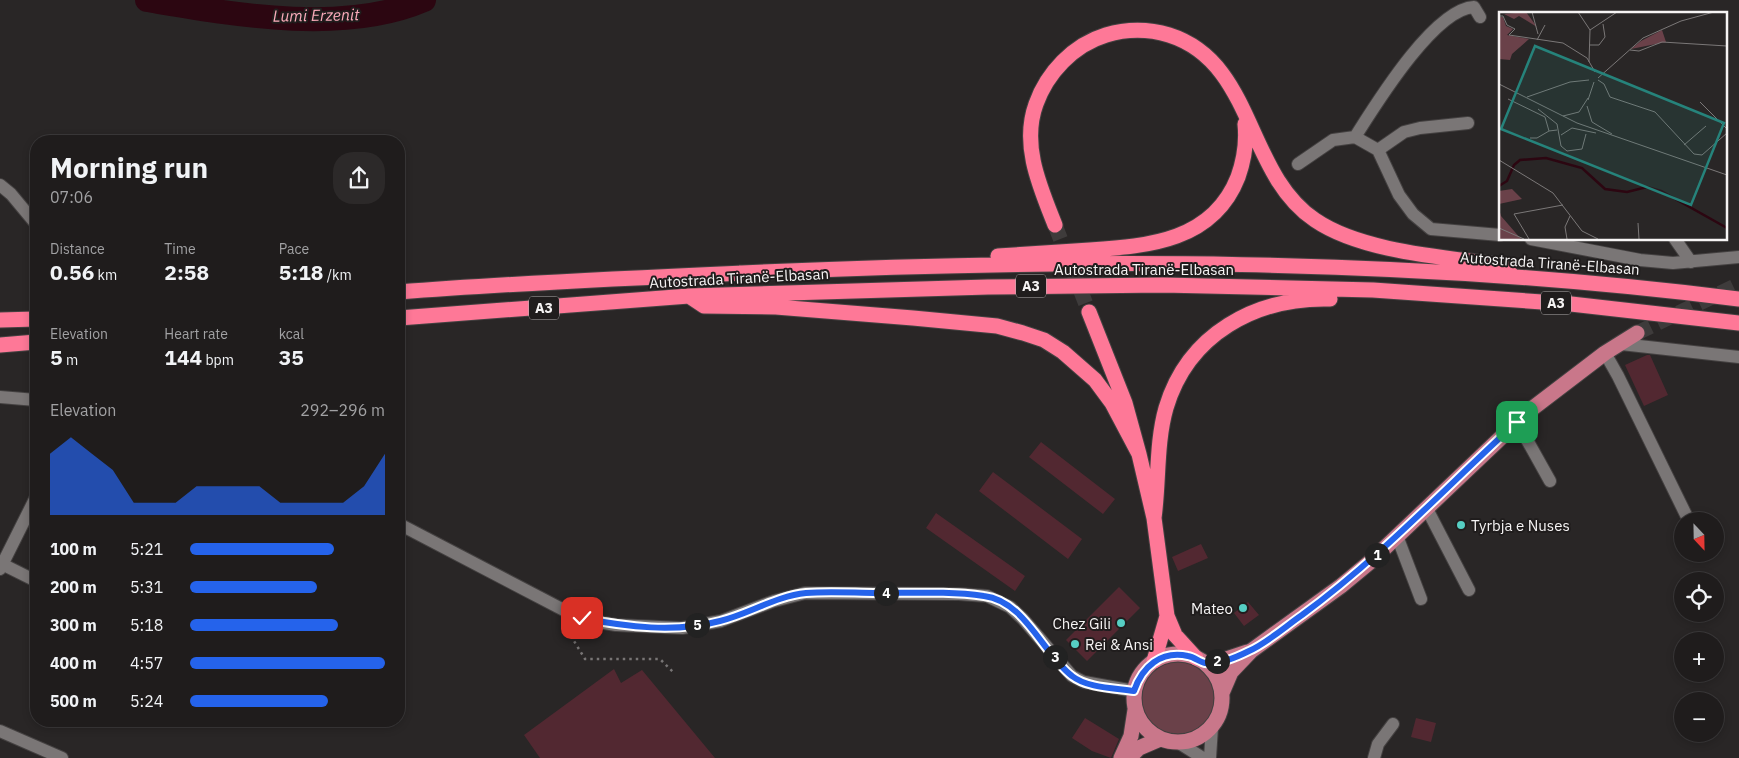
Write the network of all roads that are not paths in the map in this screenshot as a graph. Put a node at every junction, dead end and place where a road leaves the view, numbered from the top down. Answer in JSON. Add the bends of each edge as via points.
{"nodes":[{"id":1,"x":1480,"y":17,"type":"dead end"},
{"id":2,"x":1241,"y":106,"type":"junction"},
{"id":3,"x":1468,"y":123,"type":"dead end"},
{"id":4,"x":1355,"y":137,"type":"junction"},
{"id":5,"x":1378,"y":150,"type":"junction"},
{"id":6,"x":1298,"y":164,"type":"dead end"},
{"id":7,"x":0,"y":185,"type":"edge"},
{"id":8,"x":30,"y":217,"type":"edge"},
{"id":9,"x":1055,"y":225,"type":"tunnel mouth"},
{"id":10,"x":1499,"y":235,"type":"edge"},
{"id":11,"x":1536,"y":240,"type":"edge"},
{"id":12,"x":1676,"y":240,"type":"edge"},
{"id":13,"x":1739,"y":257,"type":"edge"},
{"id":14,"x":1691,"y":262,"type":"junction"},
{"id":15,"x":979,"y":265,"type":"junction"},
{"id":16,"x":1513,"y":276,"type":"junction"},
{"id":17,"x":1373,"y":290,"type":"junction"},
{"id":18,"x":405,"y":292,"type":"edge"},
{"id":19,"x":689,"y":296,"type":"junction"},
{"id":20,"x":1739,"y":299,"type":"edge"},
{"id":21,"x":1089,"y":312,"type":"tunnel mouth"},
{"id":22,"x":405,"y":318,"type":"edge"},
{"id":23,"x":30,"y":319,"type":"edge"},
{"id":24,"x":0,"y":320,"type":"edge"},
{"id":25,"x":1739,"y":323,"type":"edge"},
{"id":26,"x":1637,"y":334,"type":"tunnel mouth"},
{"id":27,"x":30,"y":342,"type":"edge"},
{"id":28,"x":1621,"y":344,"type":"junction"},
{"id":29,"x":0,"y":345,"type":"edge"},
{"id":30,"x":1605,"y":353,"type":"junction"},
{"id":31,"x":1739,"y":357,"type":"edge"},
{"id":32,"x":0,"y":397,"type":"edge"},
{"id":33,"x":30,"y":400,"type":"edge"},
{"id":34,"x":1517,"y":422,"type":"junction"},
{"id":35,"x":1139,"y":454,"type":"junction"},
{"id":36,"x":1550,"y":481,"type":"dead end"},
{"id":37,"x":1426,"y":508,"type":"junction"},
{"id":38,"x":30,"y":509,"type":"edge"},
{"id":39,"x":1685,"y":512,"type":"edge"},
{"id":40,"x":1154,"y":518,"type":"junction"},
{"id":41,"x":405,"y":527,"type":"edge"},
{"id":42,"x":1397,"y":536,"type":"junction"},
{"id":43,"x":1,"y":566,"type":"edge"},
{"id":44,"x":30,"y":578,"type":"edge"},
{"id":45,"x":1469,"y":590,"type":"dead end"},
{"id":46,"x":1421,"y":600,"type":"dead end"},
{"id":47,"x":1167,"y":616,"type":"junction"},
{"id":48,"x":1251,"y":650,"type":"junction"},
{"id":49,"x":1154,"y":661,"type":"junction"},
{"id":50,"x":1200,"y":661,"type":"junction"},
{"id":51,"x":1134,"y":691,"type":"junction"},
{"id":52,"x":1222,"y":693,"type":"junction"},
{"id":53,"x":1135,"y":710,"type":"junction"},
{"id":54,"x":1393,"y":724,"type":"dead end"},
{"id":55,"x":1212,"y":727,"type":"junction"},
{"id":56,"x":0,"y":731,"type":"edge"},
{"id":57,"x":1160,"y":739,"type":"junction"},
{"id":58,"x":1179,"y":743,"type":"junction"},
{"id":59,"x":62,"y":758,"type":"edge"},
{"id":60,"x":1121,"y":758,"type":"edge"},
{"id":61,"x":1129,"y":758,"type":"edge"},
{"id":62,"x":1203,"y":758,"type":"edge"},
{"id":63,"x":1210,"y":758,"type":"edge"},
{"id":64,"x":1374,"y":758,"type":"edge"}],
"edges":[{"from":1,"to":4,"type":"street","via":[[1474,7],[1466,7],[1451,15],[1425,40],[1382,94]]},
{"from":2,"to":9,"type":"highway","via":[[1230,82],[1212,59],[1176,37],[1131,30],[1085,44],[1048,79],[1033,116],[1031,143],[1035,172]]},
{"from":2,"to":15,"type":"highway","via":[[1246,137],[1241,169],[1230,195],[1197,226],[1173,239],[1152,244],[991,256]]},
{"from":2,"to":16,"type":"highway","via":[[1273,171],[1313,219],[1345,236],[1379,245],[1501,265]]},
{"from":3,"to":5,"type":"street","via":[[1404,132]]},
{"from":4,"to":5,"type":"street"},
{"from":4,"to":6,"type":"street","via":[[1333,140]]},
{"from":5,"to":10,"type":"street","via":[[1399,195],[1413,214],[1431,229]]},
{"from":7,"to":8,"type":"street"},
{"from":11,"to":14,"type":"street","via":[[1640,260]]},
{"from":12,"to":14,"type":"street"},
{"from":13,"to":14,"type":"street"},
{"from":15,"to":16,"type":"highway","name":"Autostrada Tiranë-Elbasan","number":"A3","via":[[1161,264]]},
{"from":15,"to":18,"type":"highway","name":"Autostrada Tiranë-Elbasan","number":"A3","via":[[727,274]]},
{"from":16,"to":20,"type":"highway","name":"Autostrada Tiranë-Elbasan","number":"A3"},
{"from":17,"to":19,"type":"highway","name":"Autostrada Tiranë-Elbasan","number":"A3","via":[[1162,285]]},
{"from":17,"to":25,"type":"highway","name":"Autostrada Tiranë-Elbasan","number":"A3","via":[[1514,299]]},
{"from":17,"to":40,"type":"highway","number":"A3","via":[[1362,299],[1292,300],[1257,309],[1214,334],[1201,347],[1180,376],[1166,408]]},
{"from":19,"to":22,"type":"highway","name":"Autostrada Tiranë-Elbasan","number":"A3"},
{"from":19,"to":35,"type":"highway","via":[[704,306],[776,307],[997,326],[1044,340],[1095,380],[1112,403]]},
{"from":21,"to":35,"type":"highway","via":[[1125,403]]},
{"from":23,"to":24,"type":"highway"},
{"from":26,"to":28,"type":"main road"},
{"from":27,"to":29,"type":"highway"},
{"from":28,"to":30,"type":"main road"},
{"from":28,"to":31,"type":"street"},
{"from":30,"to":34,"type":"main road"},
{"from":30,"to":39,"type":"street"},
{"from":32,"to":33,"type":"street"},
{"from":34,"to":36,"type":"street"},
{"from":34,"to":37,"type":"main road"},
{"from":35,"to":40,"type":"highway"},
{"from":37,"to":42,"type":"main road"},
{"from":37,"to":45,"type":"street"},
{"from":38,"to":43,"type":"street"},
{"from":40,"to":47,"type":"highway"},
{"from":41,"to":51,"type":"street","via":[[582,618],[616,625],[682,628],[721,621],[805,593],[987,596],[1010,607],[1023,619],[1072,676],[1084,682]]},
{"from":42,"to":46,"type":"street"},
{"from":42,"to":48,"type":"main road","via":[[1341,586]]},
{"from":43,"to":44,"type":"street"},
{"from":47,"to":49,"type":"highway"},
{"from":47,"to":50,"type":"highway","via":[[1174,635]]},
{"from":48,"to":50,"type":"main road","via":[[1220,661]]},
{"from":48,"to":52,"type":"main road","via":[[1231,672]]},
{"from":49,"to":50,"type":"main road","via":[[1171,655]]},
{"from":49,"to":51,"type":"main road","via":[[1142,673]]},
{"from":50,"to":52,"type":"main road","via":[[1216,676]]},
{"from":51,"to":53,"type":"main road"},
{"from":52,"to":55,"type":"main road","via":[[1220,711]]},
{"from":53,"to":57,"type":"main road","via":[[1144,728]]},
{"from":53,"to":60,"type":"main road","via":[[1131,736]]},
{"from":54,"to":64,"type":"street","via":[[1378,744]]},
{"from":55,"to":58,"type":"main road","via":[[1198,738]]},
{"from":55,"to":63,"type":"street"},
{"from":56,"to":59,"type":"street"},
{"from":57,"to":58,"type":"main road"},
{"from":57,"to":61,"type":"main road","via":[[1139,748]]},
{"from":58,"to":62,"type":"street"}]}
